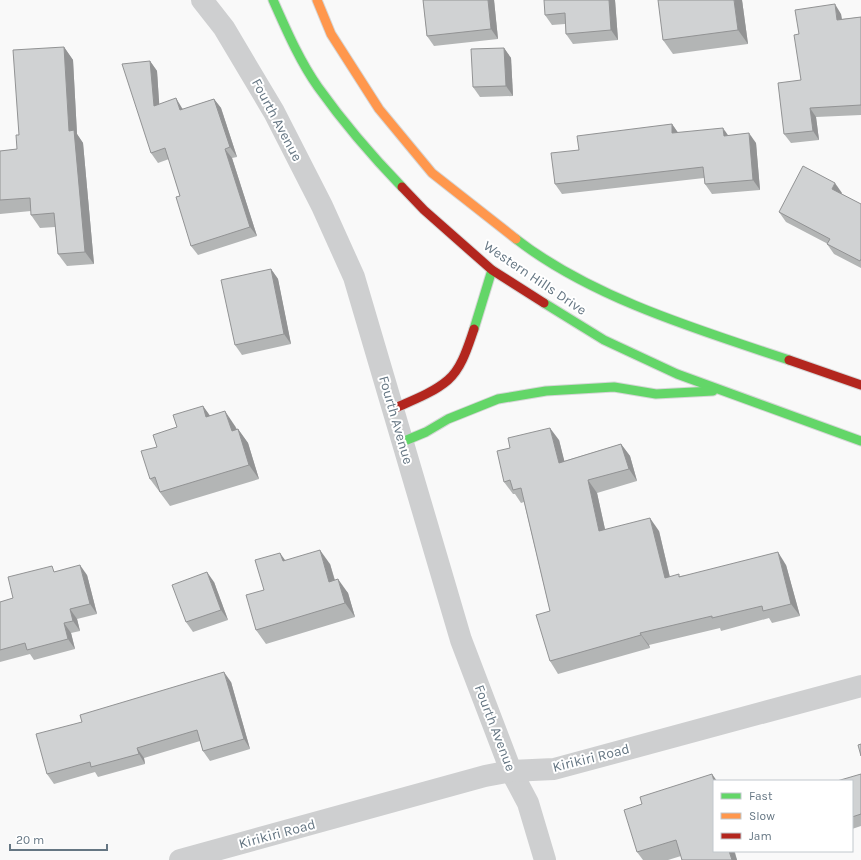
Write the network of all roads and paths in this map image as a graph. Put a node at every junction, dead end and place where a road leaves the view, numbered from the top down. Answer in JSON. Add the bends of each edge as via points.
{"nodes":[{"id":1,"x":202,"y":0,"type":"edge"},
{"id":2,"x":273,"y":0,"type":"edge"},
{"id":3,"x":317,"y":0,"type":"edge"},
{"id":4,"x":492,"y":270,"type":"junction"},
{"id":5,"x":861,"y":385,"type":"edge"},
{"id":6,"x":722,"y":391,"type":"junction"},
{"id":7,"x":393,"y":409,"type":"junction"},
{"id":8,"x":861,"y":441,"type":"edge"},
{"id":9,"x":402,"y":442,"type":"junction"},
{"id":10,"x":861,"y":686,"type":"edge"},
{"id":11,"x":511,"y":771,"type":"junction"},
{"id":12,"x":180,"y":860,"type":"edge"},
{"id":13,"x":545,"y":860,"type":"edge"}],
"edges":[{"from":1,"to":7,"type":"street","name":"Fourth Avenue","via":[[247,64],[322,206],[354,277]]},
{"from":2,"to":4,"type":"highway","name":"Western Hills Drive","via":[[288,35],[317,86],[351,129],[384,169],[424,210]]},
{"from":3,"to":5,"type":"highway","name":"Western Hills Drive","via":[[331,34],[379,109],[432,173],[536,254],[601,289],[671,320]]},
{"from":4,"to":6,"type":"highway","name":"Western Hills Drive","via":[[604,340],[677,374]]},
{"from":4,"to":7,"type":"highway","via":[[466,354],[448,380]]},
{"from":6,"to":8,"type":"highway","name":"Western Hills Drive"},
{"from":6,"to":9,"type":"highway","via":[[656,394],[614,387],[539,392],[498,399],[448,419]]},
{"from":7,"to":9,"type":"street","name":"Fourth Avenue"},
{"from":9,"to":11,"type":"street","name":"Fourth Avenue","via":[[461,640]]},
{"from":10,"to":11,"type":"street","name":"Kirikiri Road","via":[[554,769]]},
{"from":11,"to":12,"type":"street","name":"Kirikiri Road"},
{"from":11,"to":13,"type":"street","name":"Fourth Avenue","via":[[528,804]]}]}
